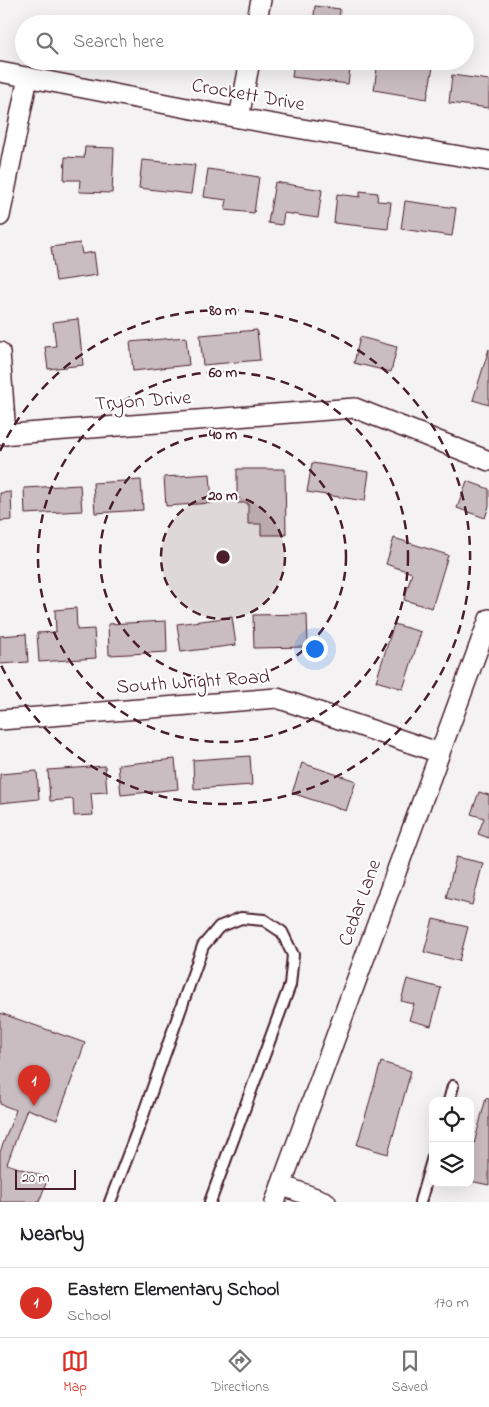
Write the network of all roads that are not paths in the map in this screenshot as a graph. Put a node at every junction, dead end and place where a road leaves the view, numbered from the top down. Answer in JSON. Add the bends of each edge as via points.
{"nodes":[{"id":1,"x":261,"y":0,"type":"edge"},
{"id":2,"x":258,"y":15,"type":"edge"},
{"id":3,"x":248,"y":70,"type":"edge"},
{"id":4,"x":0,"y":72,"type":"edge"},
{"id":5,"x":28,"y":77,"type":"junction"},
{"id":6,"x":239,"y":118,"type":"junction"},
{"id":7,"x":489,"y":161,"type":"edge"},
{"id":8,"x":0,"y":216,"type":"edge"},
{"id":9,"x":0,"y":352,"type":"edge"},
{"id":10,"x":3,"y":435,"type":"edge"},
{"id":11,"x":489,"y":461,"type":"edge"},
{"id":12,"x":489,"y":619,"type":"edge"},
{"id":13,"x":0,"y":720,"type":"edge"},
{"id":14,"x":440,"y":753,"type":"junction"},
{"id":15,"x":453,"y":1086,"type":"dead end"},
{"id":16,"x":450,"y":1097,"type":"edge"},
{"id":17,"x":429,"y":1171,"type":"edge"},
{"id":18,"x":278,"y":1194,"type":"edge"},
{"id":19,"x":110,"y":1202,"type":"edge"},
{"id":20,"x":210,"y":1202,"type":"edge"},
{"id":21,"x":326,"y":1202,"type":"edge"},
{"id":22,"x":420,"y":1202,"type":"edge"}],
"edges":[{"from":1,"to":2,"type":"street"},
{"from":3,"to":6,"type":"street"},
{"from":4,"to":5,"type":"street","name":"Crockett Drive"},
{"from":5,"to":6,"type":"street","name":"Crockett Drive"},
{"from":5,"to":8,"type":"street"},
{"from":6,"to":7,"type":"street","name":"Crockett Drive"},
{"from":9,"to":10,"type":"street"},
{"from":10,"to":11,"type":"street","name":"Tryon Drive","via":[[355,408]]},
{"from":12,"to":14,"type":"street","name":"Cedar Lane"},
{"from":13,"to":14,"type":"street","name":"South Wright Road","via":[[277,698]]},
{"from":14,"to":18,"type":"street","name":"Cedar Lane"},
{"from":15,"to":16,"type":"lane"},
{"from":17,"to":22,"type":"lane"},
{"from":18,"to":21,"type":"street"},
{"from":19,"to":20,"type":"lane","via":[[203,946],[218,927],[241,918],[264,920],[282,932],[293,955],[290,985]]}]}
